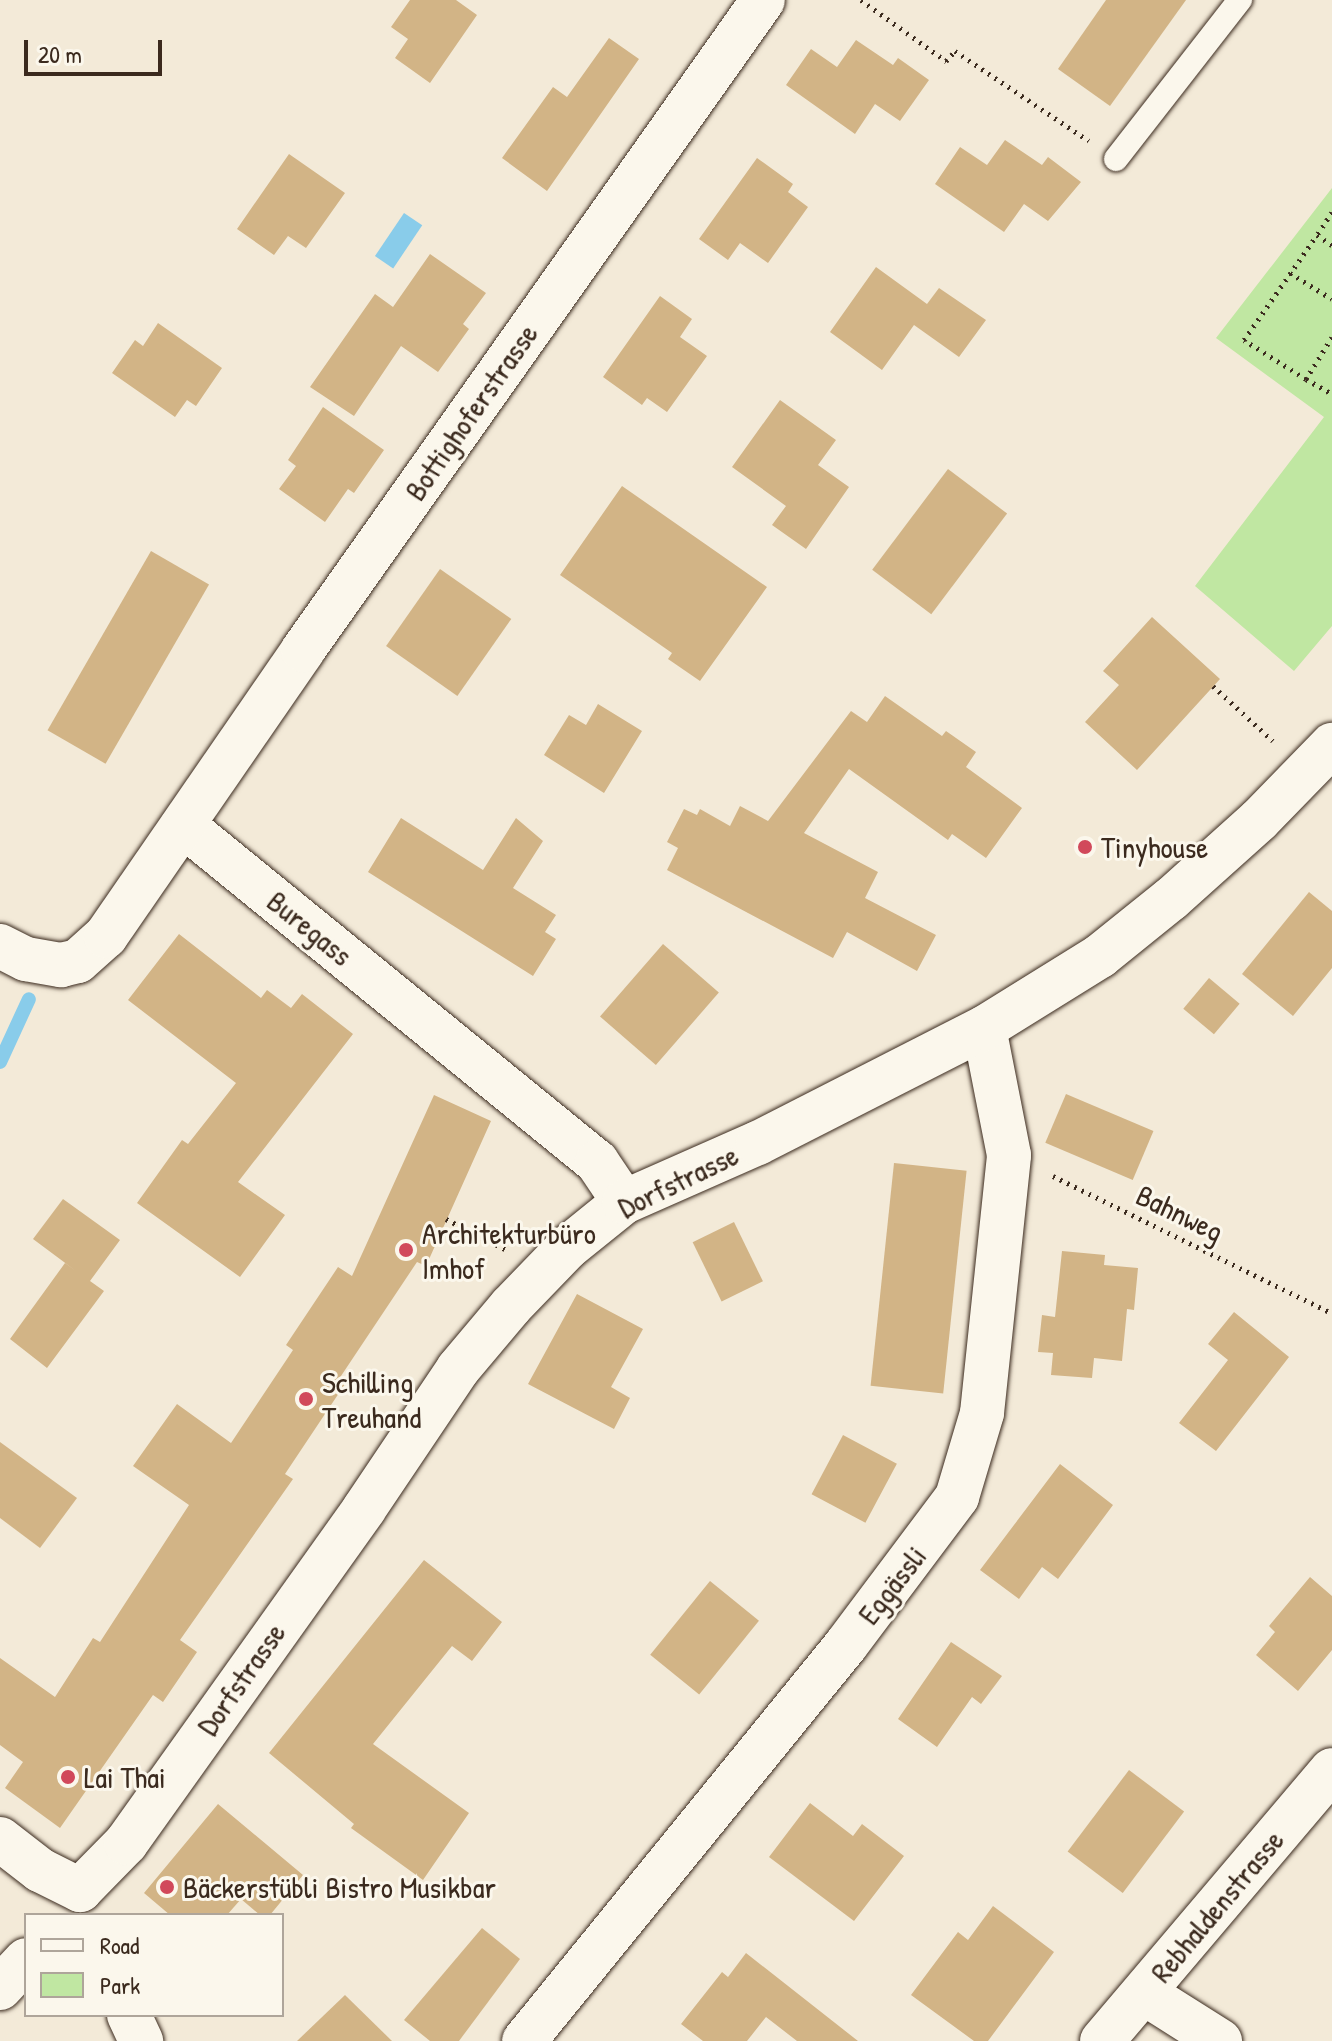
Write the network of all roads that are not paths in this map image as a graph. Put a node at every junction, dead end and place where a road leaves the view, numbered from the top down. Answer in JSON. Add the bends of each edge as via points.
{"nodes":[{"id":1,"x":763,"y":0,"type":"edge"},
{"id":2,"x":1240,"y":0,"type":"edge"},
{"id":3,"x":1116,"y":159,"type":"road end"},
{"id":4,"x":1332,"y":745,"type":"edge"},
{"id":5,"x":183,"y":825,"type":"junction"},
{"id":6,"x":0,"y":946,"type":"edge"},
{"id":7,"x":984,"y":1028,"type":"junction"},
{"id":8,"x":624,"y":1202,"type":"junction"},
{"id":9,"x":1332,"y":1770,"type":"edge"},
{"id":10,"x":0,"y":1839,"type":"edge"},
{"id":11,"x":79,"y":1907,"type":"edge"},
{"id":12,"x":24,"y":1962,"type":"edge"},
{"id":13,"x":0,"y":1988,"type":"edge"},
{"id":14,"x":1144,"y":1993,"type":"junction"},
{"id":15,"x":130,"y":2017,"type":"edge"},
{"id":16,"x":141,"y":2041,"type":"edge"},
{"id":17,"x":524,"y":2041,"type":"edge"},
{"id":18,"x":1102,"y":2041,"type":"edge"},
{"id":19,"x":1220,"y":2041,"type":"edge"}],
"edges":[{"from":1,"to":5,"type":"street","name":"Bottighoferstrasse"},
{"from":2,"to":3,"type":"lane"},
{"from":4,"to":7,"type":"street","name":"Dorfstrasse","via":[[1171,899],[1100,956]]},
{"from":5,"to":6,"type":"street","via":[[106,936],[78,961],[42,963]]},
{"from":5,"to":8,"type":"street","name":"Buregass","via":[[597,1162]]},
{"from":7,"to":8,"type":"street","name":"Dorfstrasse","via":[[758,1143]]},
{"from":7,"to":17,"type":"street","name":"Eggässli","via":[[1009,1155],[982,1413],[957,1497],[846,1645]]},
{"from":8,"to":11,"type":"street","name":"Dorfstrasse","via":[[567,1248],[458,1369]]},
{"from":9,"to":14,"type":"street","name":"Rebhaldenstrasse"},
{"from":10,"to":11,"type":"street"},
{"from":12,"to":13,"type":"street"},
{"from":14,"to":18,"type":"street","name":"Rebhaldenstrasse"},
{"from":14,"to":19,"type":"street"},
{"from":15,"to":16,"type":"street"}]}
